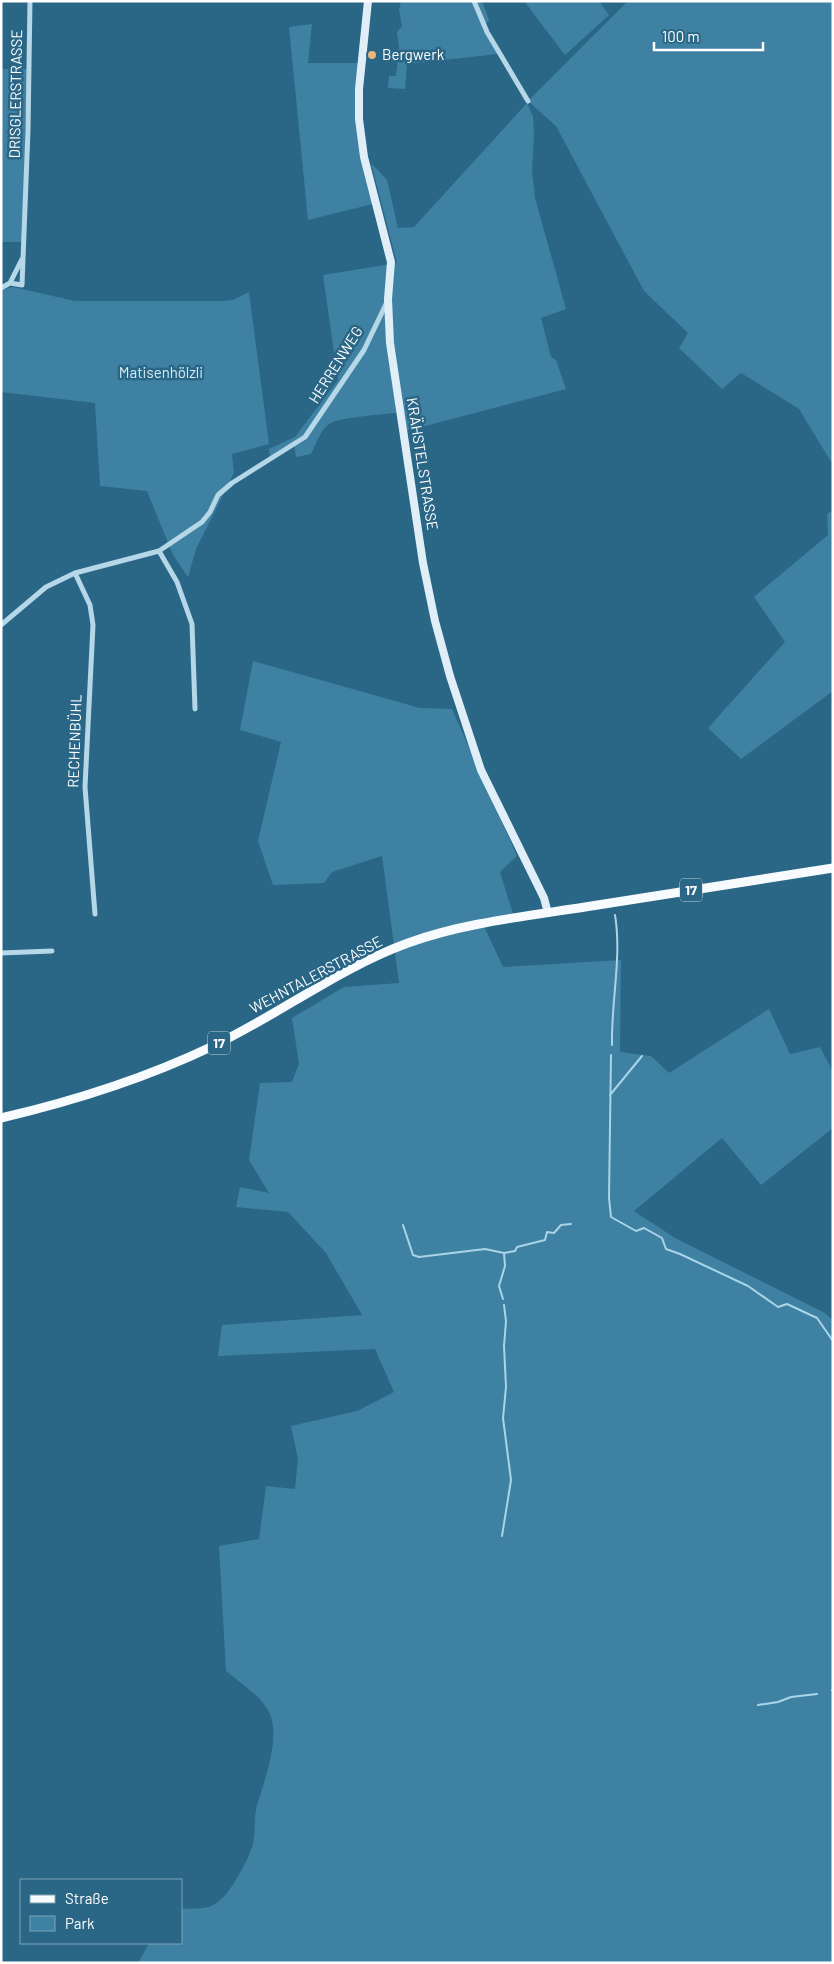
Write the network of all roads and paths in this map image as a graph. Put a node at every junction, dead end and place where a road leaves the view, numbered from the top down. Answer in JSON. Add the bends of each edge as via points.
{"nodes":[{"id":1,"x":30,"y":1,"type":"edge"},
{"id":2,"x":368,"y":1,"type":"edge"},
{"id":3,"x":474,"y":1,"type":"edge"},
{"id":4,"x":528,"y":100,"type":"dead end"},
{"id":5,"x":24,"y":256,"type":"junction"},
{"id":6,"x":10,"y":283,"type":"junction"},
{"id":7,"x":1,"y":288,"type":"edge"},
{"id":8,"x":388,"y":299,"type":"junction"},
{"id":9,"x":159,"y":551,"type":"junction"},
{"id":10,"x":75,"y":573,"type":"junction"},
{"id":11,"x":1,"y":625,"type":"edge"},
{"id":12,"x":195,"y":709,"type":"dead end"},
{"id":13,"x":833,"y":868,"type":"edge"},
{"id":14,"x":548,"y":912,"type":"junction"},
{"id":15,"x":95,"y":914,"type":"dead end"},
{"id":16,"x":52,"y":951,"type":"dead end"},
{"id":17,"x":1,"y":953,"type":"edge"},
{"id":18,"x":1,"y":1118,"type":"edge"}],
"edges":[{"from":1,"to":5,"type":"street","name":"DRISGLERSTRASSE"},
{"from":2,"to":8,"type":"main road","name":"KRÄHSTELSTRASSE","via":[[359,119],[364,157],[391,262]]},
{"from":3,"to":4,"type":"street","via":[[487,32]]},
{"from":5,"to":6,"type":"street"},
{"from":5,"to":6,"type":"street","name":"DRISGLERSTRASSE","via":[[22,285]]},
{"from":6,"to":7,"type":"street","name":"DRISGLERSTRASSE"},
{"from":8,"to":9,"type":"street","name":"HERRENWEG","via":[[364,350],[305,437],[232,482],[218,495],[202,522]]},
{"from":8,"to":14,"type":"main road","name":"KRÄHSTELSTRASSE","via":[[390,343],[423,563],[435,621],[481,770]]},
{"from":9,"to":10,"type":"street","name":"HERRENWEG"},
{"from":9,"to":12,"type":"street","via":[[178,582],[192,624]]},
{"from":10,"to":11,"type":"street","name":"HERRENWEG","via":[[46,587]]},
{"from":10,"to":15,"type":"street","name":"RECHENBÜHL","via":[[90,605],[93,625],[85,787]]},
{"from":13,"to":14,"type":"main road","name":"WEHNTALERSTRASSE","number":"17"},
{"from":14,"to":18,"type":"main road","name":"WEHNTALERSTRASSE","number":"17","via":[[458,929],[409,943],[354,968],[212,1046],[130,1080]]},
{"from":16,"to":17,"type":"street"}]}
